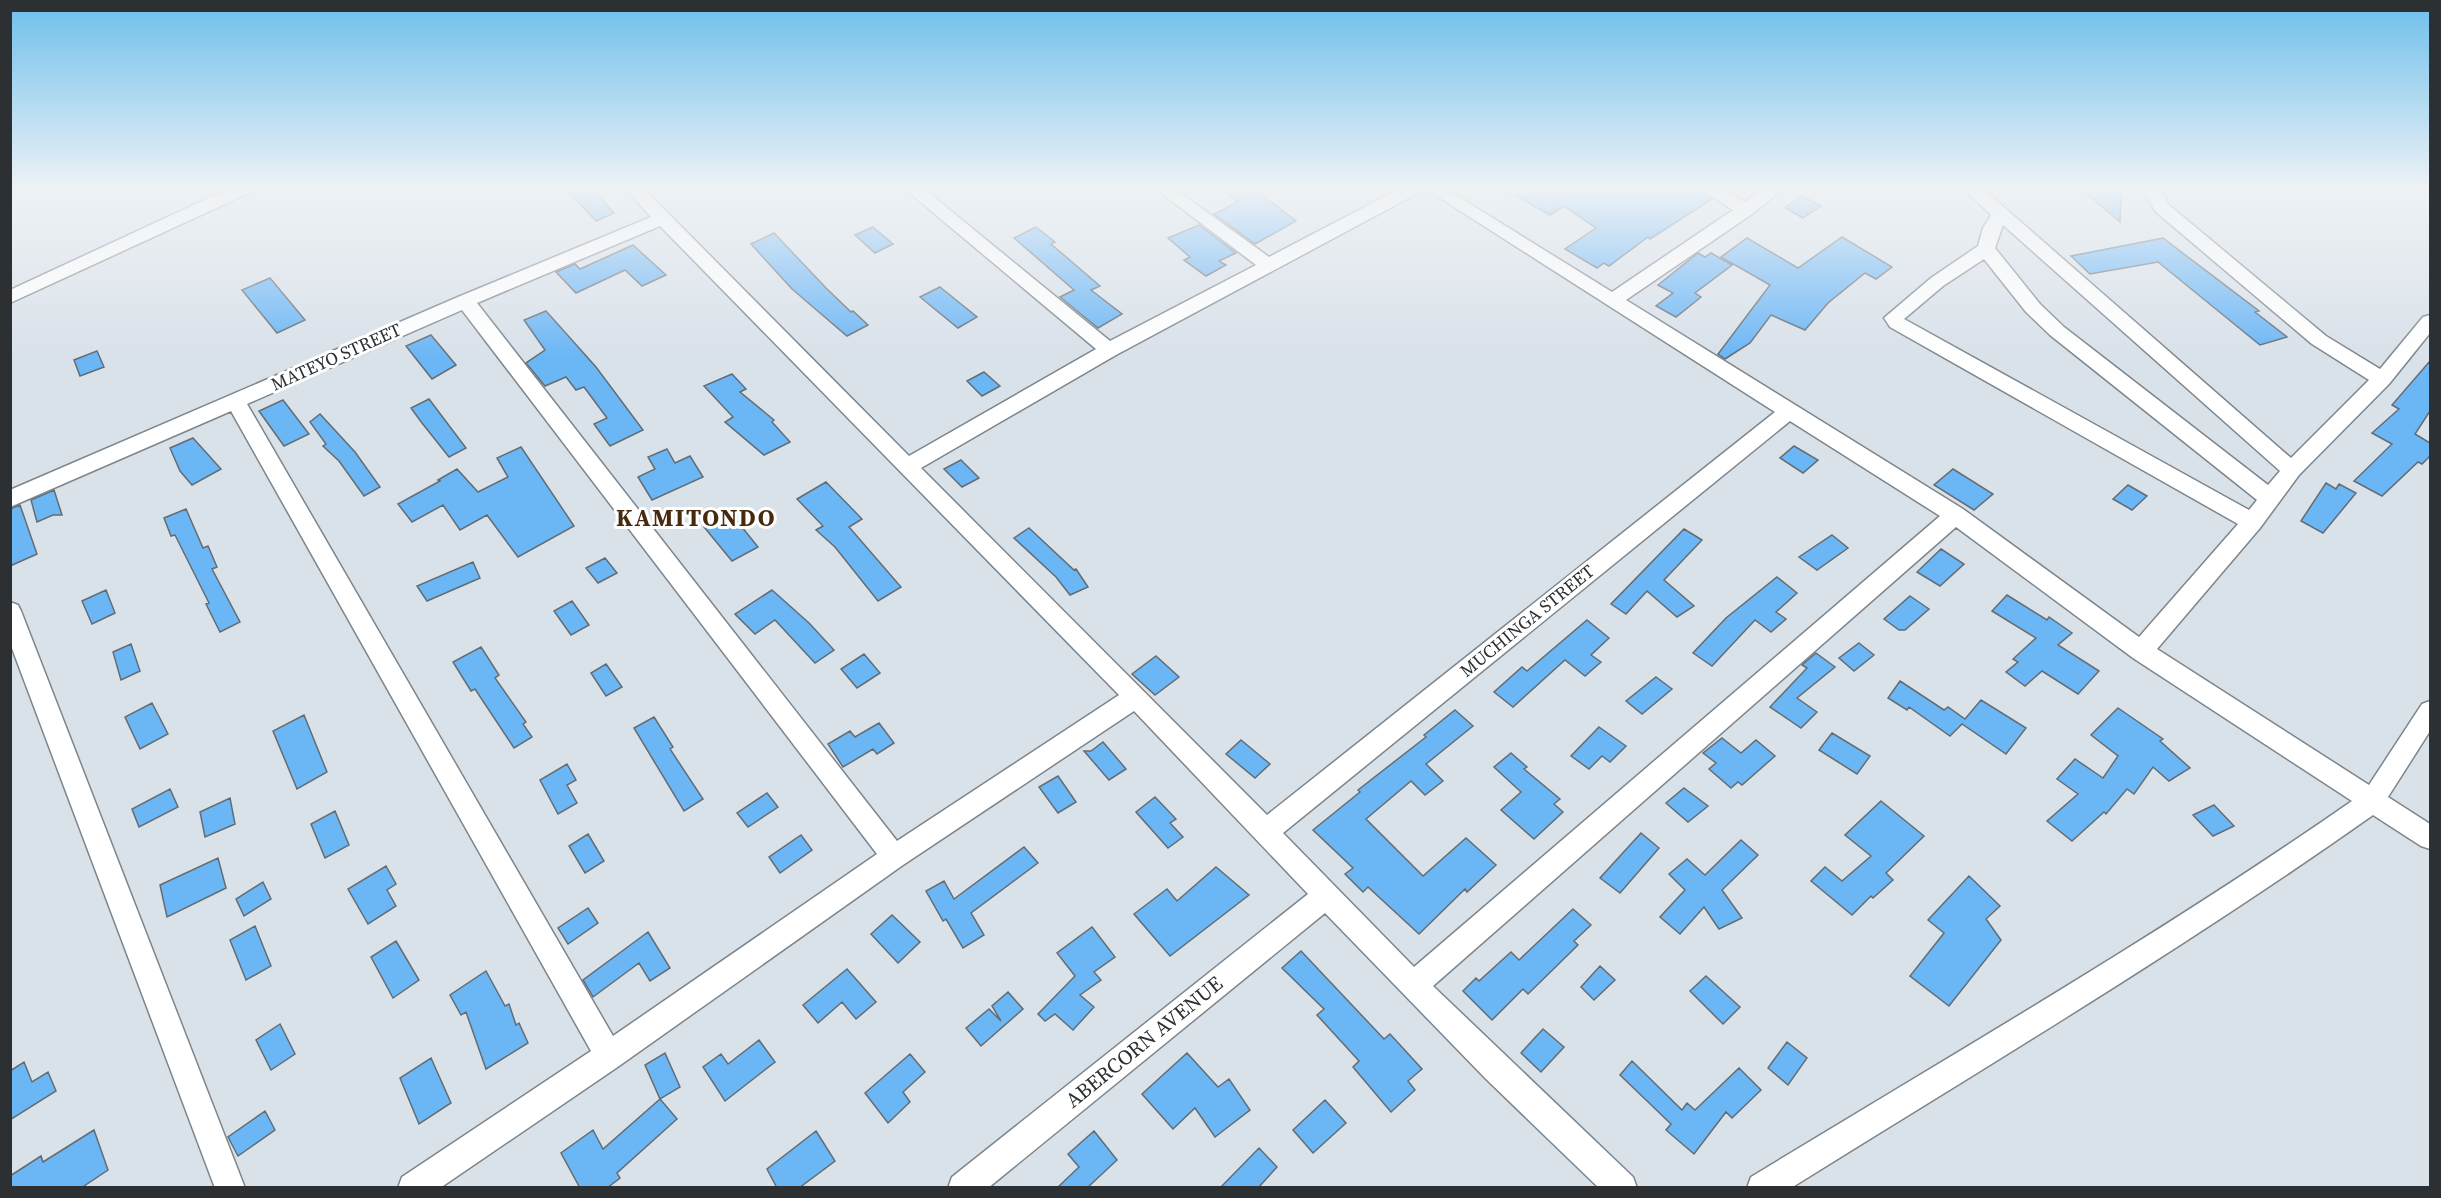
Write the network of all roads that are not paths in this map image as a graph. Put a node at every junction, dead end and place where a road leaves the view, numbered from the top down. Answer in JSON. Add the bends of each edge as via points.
{"nodes":[{"id":1,"x":122,"y":245,"type":"edge"},
{"id":2,"x":600,"y":245,"type":"edge"},
{"id":3,"x":688,"y":245,"type":"edge"},
{"id":4,"x":982,"y":245,"type":"edge"},
{"id":5,"x":1241,"y":245,"type":"edge"},
{"id":6,"x":1306,"y":245,"type":"edge"},
{"id":7,"x":1523,"y":245,"type":"edge"},
{"id":8,"x":1695,"y":245,"type":"edge"},
{"id":9,"x":1987,"y":245,"type":"edge"},
{"id":10,"x":2036,"y":245,"type":"edge"},
{"id":11,"x":2206,"y":245,"type":"edge"},
{"id":12,"x":1986,"y":249,"type":"junction"},
{"id":13,"x":1268,"y":265,"type":"junction"},
{"id":14,"x":10,"y":297,"type":"edge"},
{"id":15,"x":465,"y":301,"type":"junction"},
{"id":16,"x":1612,"y":301,"type":"junction"},
{"id":17,"x":2430,"y":321,"type":"edge"},
{"id":18,"x":1109,"y":350,"type":"junction"},
{"id":19,"x":2382,"y":379,"type":"junction"},
{"id":20,"x":236,"y":400,"type":"junction"},
{"id":21,"x":1789,"y":411,"type":"junction"},
{"id":22,"x":906,"y":466,"type":"junction"},
{"id":23,"x":2292,"y":470,"type":"junction"},
{"id":24,"x":2270,"y":498,"type":"junction"},
{"id":25,"x":10,"y":499,"type":"edge"},
{"id":26,"x":1955,"y":515,"type":"junction"},
{"id":27,"x":2252,"y":522,"type":"junction"},
{"id":28,"x":10,"y":611,"type":"edge"},
{"id":29,"x":2141,"y":651,"type":"junction"},
{"id":30,"x":1136,"y":697,"type":"junction"},
{"id":31,"x":2430,"y":711,"type":"edge"},
{"id":32,"x":2373,"y":800,"type":"junction"},
{"id":33,"x":1265,"y":832,"type":"junction"},
{"id":34,"x":2430,"y":838,"type":"edge"},
{"id":35,"x":894,"y":857,"type":"junction"},
{"id":36,"x":1326,"y":896,"type":"junction"},
{"id":37,"x":1414,"y":985,"type":"junction"},
{"id":38,"x":609,"y":1056,"type":"junction"},
{"id":39,"x":230,"y":1188,"type":"edge"},
{"id":40,"x":413,"y":1188,"type":"edge"},
{"id":41,"x":963,"y":1188,"type":"edge"},
{"id":42,"x":1622,"y":1188,"type":"edge"},
{"id":43,"x":1762,"y":1188,"type":"edge"}],
"edges":[{"from":1,"to":14,"type":"street"},
{"from":2,"to":15,"type":"street","name":"MATEYO STREET"},
{"from":3,"to":22,"type":"street"},
{"from":4,"to":18,"type":"street"},
{"from":5,"to":13,"type":"street"},
{"from":6,"to":13,"type":"street"},
{"from":7,"to":16,"type":"street"},
{"from":8,"to":16,"type":"street"},
{"from":9,"to":12,"type":"street"},
{"from":10,"to":23,"type":"street"},
{"from":11,"to":19,"type":"street","via":[[2319,340]]},
{"from":12,"to":24,"type":"street","via":[[2056,331]]},
{"from":12,"to":27,"type":"street","via":[[1893,318]]},
{"from":13,"to":18,"type":"street"},
{"from":15,"to":20,"type":"street","name":"MATEYO STREET"},
{"from":15,"to":35,"type":"street"},
{"from":16,"to":21,"type":"street"},
{"from":17,"to":19,"type":"street"},
{"from":18,"to":22,"type":"street"},
{"from":19,"to":23,"type":"street"},
{"from":20,"to":25,"type":"street","name":"MATEYO STREET"},
{"from":20,"to":38,"type":"street"},
{"from":21,"to":26,"type":"street"},
{"from":21,"to":33,"type":"street","name":"MUCHINGA STREET"},
{"from":22,"to":30,"type":"street"},
{"from":23,"to":24,"type":"street"},
{"from":24,"to":27,"type":"street"},
{"from":26,"to":29,"type":"street"},
{"from":26,"to":37,"type":"street"},
{"from":27,"to":29,"type":"street"},
{"from":28,"to":39,"type":"street"},
{"from":29,"to":32,"type":"street"},
{"from":30,"to":33,"type":"street"},
{"from":30,"to":35,"type":"street"},
{"from":31,"to":32,"type":"street"},
{"from":32,"to":34,"type":"street"},
{"from":32,"to":43,"type":"street","via":[[2177,933]]},
{"from":33,"to":36,"type":"street"},
{"from":35,"to":38,"type":"street"},
{"from":36,"to":37,"type":"street"},
{"from":36,"to":41,"type":"street","name":"ABERCORN AVENUE"},
{"from":37,"to":42,"type":"street"},
{"from":38,"to":40,"type":"street"}]}
